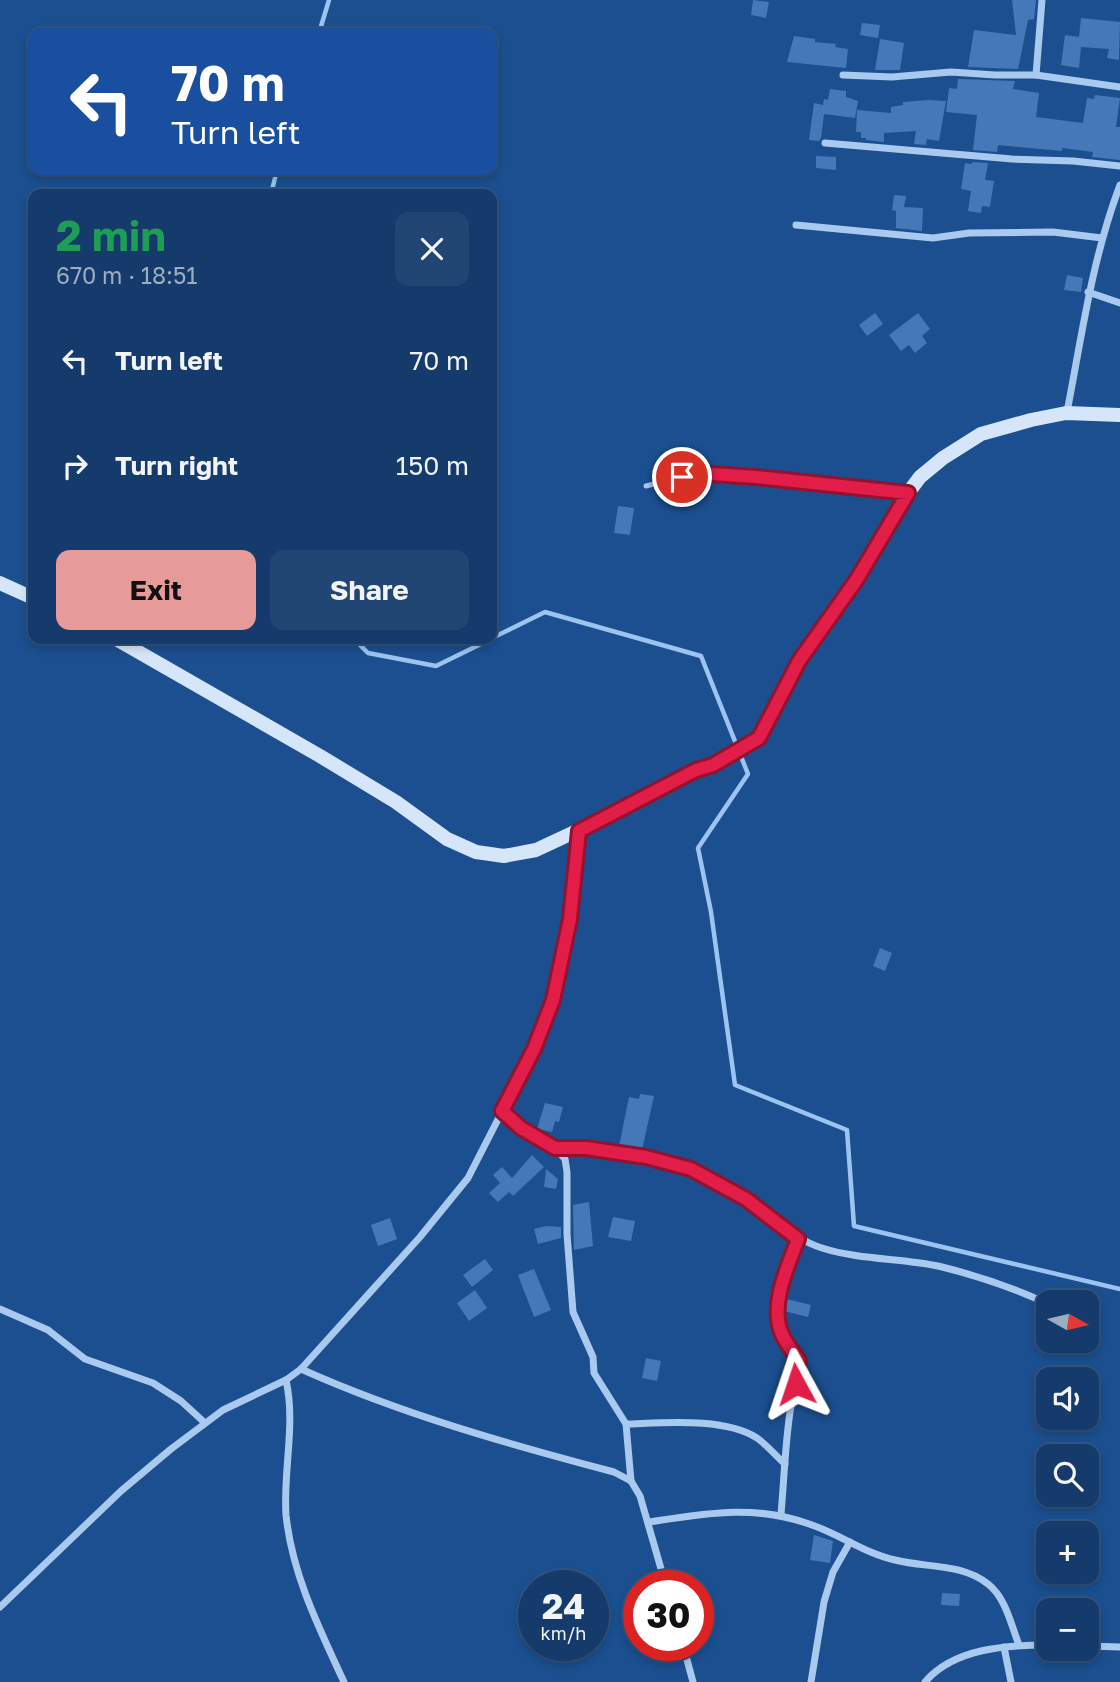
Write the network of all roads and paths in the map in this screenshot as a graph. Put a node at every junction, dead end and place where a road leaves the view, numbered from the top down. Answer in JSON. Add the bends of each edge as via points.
{"nodes":[{"id":1,"x":1042,"y":0,"type":"edge"},
{"id":2,"x":843,"y":75,"type":"dead end"},
{"id":3,"x":1036,"y":75,"type":"junction"},
{"id":4,"x":1120,"y":88,"type":"edge"},
{"id":5,"x":825,"y":143,"type":"dead end"},
{"id":6,"x":1120,"y":166,"type":"edge"},
{"id":7,"x":1120,"y":185,"type":"edge"},
{"id":8,"x":796,"y":225,"type":"dead end"},
{"id":9,"x":1102,"y":238,"type":"junction"},
{"id":10,"x":1088,"y":292,"type":"junction"},
{"id":11,"x":1120,"y":303,"type":"edge"},
{"id":12,"x":1066,"y":413,"type":"junction"},
{"id":13,"x":1120,"y":415,"type":"edge"},
{"id":14,"x":646,"y":486,"type":"dead end"},
{"id":15,"x":908,"y":493,"type":"junction"},
{"id":16,"x":0,"y":583,"type":"edge"},
{"id":17,"x":28,"y":596,"type":"edge"},
{"id":18,"x":125,"y":644,"type":"edge"},
{"id":19,"x":579,"y":831,"type":"junction"},
{"id":20,"x":502,"y":1111,"type":"junction"},
{"id":21,"x":555,"y":1148,"type":"junction"},
{"id":22,"x":798,"y":1239,"type":"junction"},
{"id":23,"x":1036,"y":1298,"type":"edge"},
{"id":24,"x":0,"y":1310,"type":"edge"},
{"id":25,"x":301,"y":1369,"type":"junction"},
{"id":26,"x":286,"y":1380,"type":"junction"},
{"id":27,"x":205,"y":1423,"type":"junction"},
{"id":28,"x":626,"y":1424,"type":"junction"},
{"id":29,"x":785,"y":1464,"type":"junction"},
{"id":30,"x":631,"y":1480,"type":"junction"},
{"id":31,"x":781,"y":1514,"type":"junction"},
{"id":32,"x":649,"y":1522,"type":"junction"},
{"id":33,"x":850,"y":1542,"type":"junction"},
{"id":34,"x":662,"y":1570,"type":"edge"},
{"id":35,"x":0,"y":1607,"type":"edge"},
{"id":36,"x":1019,"y":1645,"type":"junction"},
{"id":37,"x":1036,"y":1645,"type":"edge"},
{"id":38,"x":1099,"y":1646,"type":"edge"},
{"id":39,"x":1004,"y":1647,"type":"junction"},
{"id":40,"x":1120,"y":1647,"type":"edge"},
{"id":41,"x":688,"y":1661,"type":"edge"},
{"id":42,"x":344,"y":1682,"type":"edge"},
{"id":43,"x":694,"y":1682,"type":"edge"},
{"id":44,"x":811,"y":1682,"type":"edge"},
{"id":45,"x":925,"y":1682,"type":"edge"},
{"id":46,"x":1011,"y":1682,"type":"edge"}],
"edges":[{"from":1,"to":3,"type":"street"},
{"from":2,"to":3,"type":"street"},
{"from":3,"to":4,"type":"street"},
{"from":5,"to":6,"type":"street"},
{"from":7,"to":9,"type":"street"},
{"from":8,"to":9,"type":"street","via":[[933,238],[1054,232]]},
{"from":9,"to":10,"type":"street"},
{"from":10,"to":11,"type":"street"},
{"from":10,"to":12,"type":"street"},
{"from":12,"to":13,"type":"street"},
{"from":12,"to":15,"type":"street","via":[[981,434],[943,458]]},
{"from":14,"to":15,"type":"lane","via":[[712,474]]},
{"from":15,"to":19,"type":"street","via":[[857,579],[799,661],[759,738]]},
{"from":16,"to":17,"type":"street"},
{"from":18,"to":19,"type":"street","via":[[397,802],[447,839],[476,852],[504,856],[536,850]]},
{"from":19,"to":20,"type":"street","via":[[570,919],[553,1000]]},
{"from":20,"to":21,"type":"street"},
{"from":20,"to":25,"type":"street","via":[[468,1178]]},
{"from":21,"to":22,"type":"street","via":[[646,1157],[691,1169],[746,1199]]},
{"from":21,"to":28,"type":"street","via":[[565,1159],[567,1172],[573,1312],[593,1357],[594,1373]]},
{"from":22,"to":23,"type":"street","via":[[876,1260],[936,1266]]},
{"from":22,"to":29,"type":"street","via":[[778,1315],[785,1342],[799,1361]]},
{"from":24,"to":27,"type":"street","via":[[48,1329],[85,1359],[153,1382]]},
{"from":25,"to":26,"type":"street"},
{"from":25,"to":30,"type":"street","via":[[385,1405]]},
{"from":26,"to":27,"type":"street"},
{"from":26,"to":42,"type":"street","via":[[291,1404],[286,1515],[292,1551],[302,1587]]},
{"from":27,"to":35,"type":"street","via":[[121,1491]]},
{"from":28,"to":29,"type":"street","via":[[721,1426],[756,1438]]},
{"from":28,"to":30,"type":"street"},
{"from":29,"to":31,"type":"street"},
{"from":30,"to":32,"type":"street"},
{"from":31,"to":32,"type":"street","via":[[721,1511]]},
{"from":31,"to":33,"type":"street"},
{"from":32,"to":34,"type":"street"},
{"from":33,"to":36,"type":"street","via":[[874,1555],[969,1573],[989,1585],[1003,1603]]},
{"from":33,"to":44,"type":"street","via":[[833,1572],[824,1602]]},
{"from":36,"to":37,"type":"street"},
{"from":36,"to":39,"type":"street"},
{"from":38,"to":40,"type":"street"},
{"from":39,"to":45,"type":"street","via":[[971,1654],[934,1672]]},
{"from":39,"to":46,"type":"street"},
{"from":41,"to":43,"type":"street"}]}
